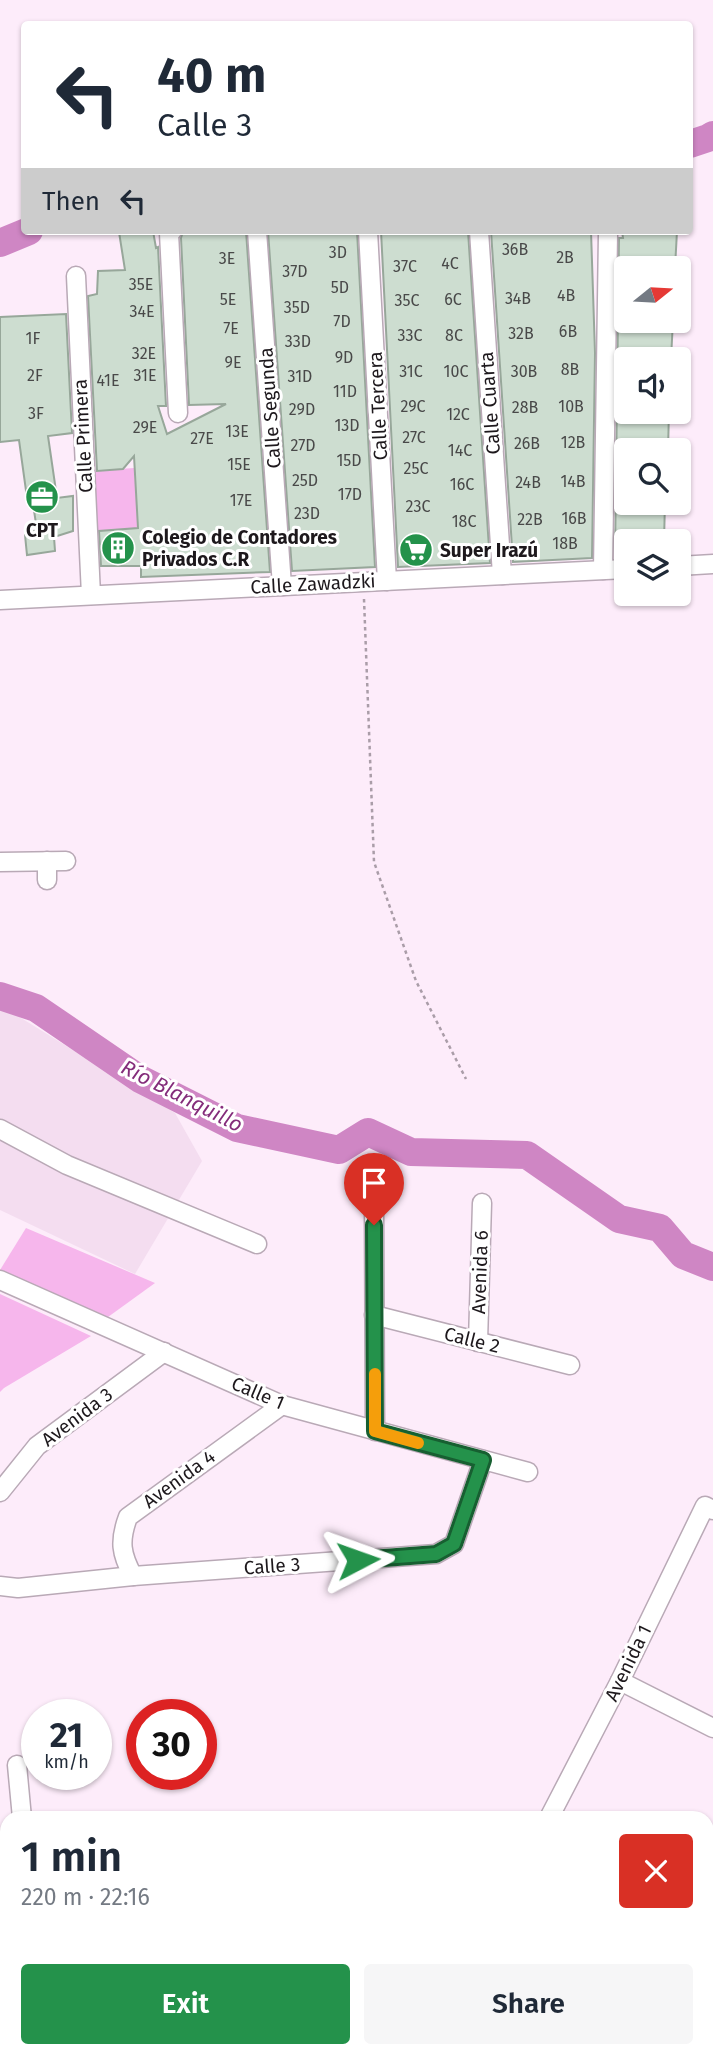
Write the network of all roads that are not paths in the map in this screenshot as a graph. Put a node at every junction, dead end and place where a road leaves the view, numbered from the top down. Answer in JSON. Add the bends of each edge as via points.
{"nodes":[{"id":1,"x":169,"y":235,"type":"edge"},
{"id":2,"x":257,"y":235,"type":"edge"},
{"id":3,"x":368,"y":235,"type":"edge"},
{"id":4,"x":479,"y":235,"type":"edge"},
{"id":5,"x":608,"y":235,"type":"edge"},
{"id":6,"x":76,"y":276,"type":"dead end"},
{"id":7,"x":178,"y":413,"type":"dead end"},
{"id":8,"x":713,"y":564,"type":"edge"},
{"id":9,"x":691,"y":565,"type":"edge"},
{"id":10,"x":604,"y":570,"type":"junction"},
{"id":11,"x":614,"y":570,"type":"edge"},
{"id":12,"x":502,"y":575,"type":"junction"},
{"id":13,"x":387,"y":581,"type":"junction"},
{"id":14,"x":282,"y":586,"type":"junction"},
{"id":15,"x":91,"y":595,"type":"junction"},
{"id":16,"x":0,"y":600,"type":"edge"},
{"id":17,"x":47,"y":861,"type":"junction"},
{"id":18,"x":66,"y":861,"type":"dead end"},
{"id":19,"x":0,"y":862,"type":"edge"},
{"id":20,"x":47,"y":880,"type":"dead end"},
{"id":21,"x":0,"y":1129,"type":"edge"},
{"id":22,"x":374,"y":1203,"type":"dead end"},
{"id":23,"x":482,"y":1203,"type":"dead end"},
{"id":24,"x":257,"y":1244,"type":"dead end"},
{"id":25,"x":0,"y":1280,"type":"edge"},
{"id":26,"x":374,"y":1315,"type":"junction"},
{"id":27,"x":478,"y":1342,"type":"junction"},
{"id":28,"x":164,"y":1352,"type":"junction"},
{"id":29,"x":570,"y":1365,"type":"dead end"},
{"id":30,"x":282,"y":1405,"type":"junction"},
{"id":31,"x":375,"y":1431,"type":"junction"},
{"id":32,"x":483,"y":1460,"type":"junction"},
{"id":33,"x":528,"y":1472,"type":"dead end"},
{"id":34,"x":0,"y":1492,"type":"edge"},
{"id":35,"x":709,"y":1508,"type":"edge"},
{"id":36,"x":133,"y":1576,"type":"junction"},
{"id":37,"x":0,"y":1586,"type":"edge"},
{"id":38,"x":620,"y":1681,"type":"junction"},
{"id":39,"x":713,"y":1728,"type":"edge"},
{"id":40,"x":17,"y":1765,"type":"dead end"},
{"id":41,"x":21,"y":1811,"type":"edge"},
{"id":42,"x":553,"y":1811,"type":"edge"}],
"edges":[{"from":1,"to":7,"type":"street"},
{"from":2,"to":14,"type":"street","name":"Calle Segunda"},
{"from":3,"to":13,"type":"street","name":"Calle Tercera"},
{"from":4,"to":12,"type":"street","name":"Calle Cuarta"},
{"from":5,"to":10,"type":"street"},
{"from":6,"to":15,"type":"street","name":"Calle Primera"},
{"from":8,"to":9,"type":"street"},
{"from":10,"to":11,"type":"street","name":"Calle Zawadzki"},
{"from":10,"to":12,"type":"street","name":"Calle Zawadzki"},
{"from":12,"to":13,"type":"street","name":"Calle Zawadzki"},
{"from":13,"to":14,"type":"street","name":"Calle Zawadzki"},
{"from":14,"to":15,"type":"street","name":"Calle Zawadzki"},
{"from":15,"to":16,"type":"street","name":"Calle Zawadzki"},
{"from":17,"to":18,"type":"street"},
{"from":17,"to":19,"type":"street"},
{"from":17,"to":20,"type":"street"},
{"from":21,"to":24,"type":"street","via":[[67,1164]]},
{"from":22,"to":26,"type":"street"},
{"from":23,"to":27,"type":"street","name":"Avenida 6"},
{"from":25,"to":28,"type":"street","name":"Calle 1"},
{"from":26,"to":27,"type":"street","name":"Calle 2"},
{"from":26,"to":31,"type":"street"},
{"from":27,"to":29,"type":"street","name":"Calle 2"},
{"from":28,"to":30,"type":"street","name":"Calle 1"},
{"from":28,"to":34,"type":"street","name":"Avenida 3","via":[[37,1446]]},
{"from":30,"to":31,"type":"street","name":"Calle 1"},
{"from":30,"to":36,"type":"street","name":"Avenida 4","via":[[128,1517],[121,1534],[124,1559]]},
{"from":31,"to":32,"type":"street","name":"Calle 1"},
{"from":32,"to":33,"type":"street","name":"Calle 1"},
{"from":32,"to":36,"type":"street","name":"Calle 3","via":[[454,1544],[436,1554]]},
{"from":35,"to":38,"type":"street","name":"Avenida 1"},
{"from":36,"to":37,"type":"street","name":"Calle 3"},
{"from":38,"to":39,"type":"street"},
{"from":38,"to":42,"type":"street","name":"Avenida 1"},
{"from":40,"to":41,"type":"street"}]}
